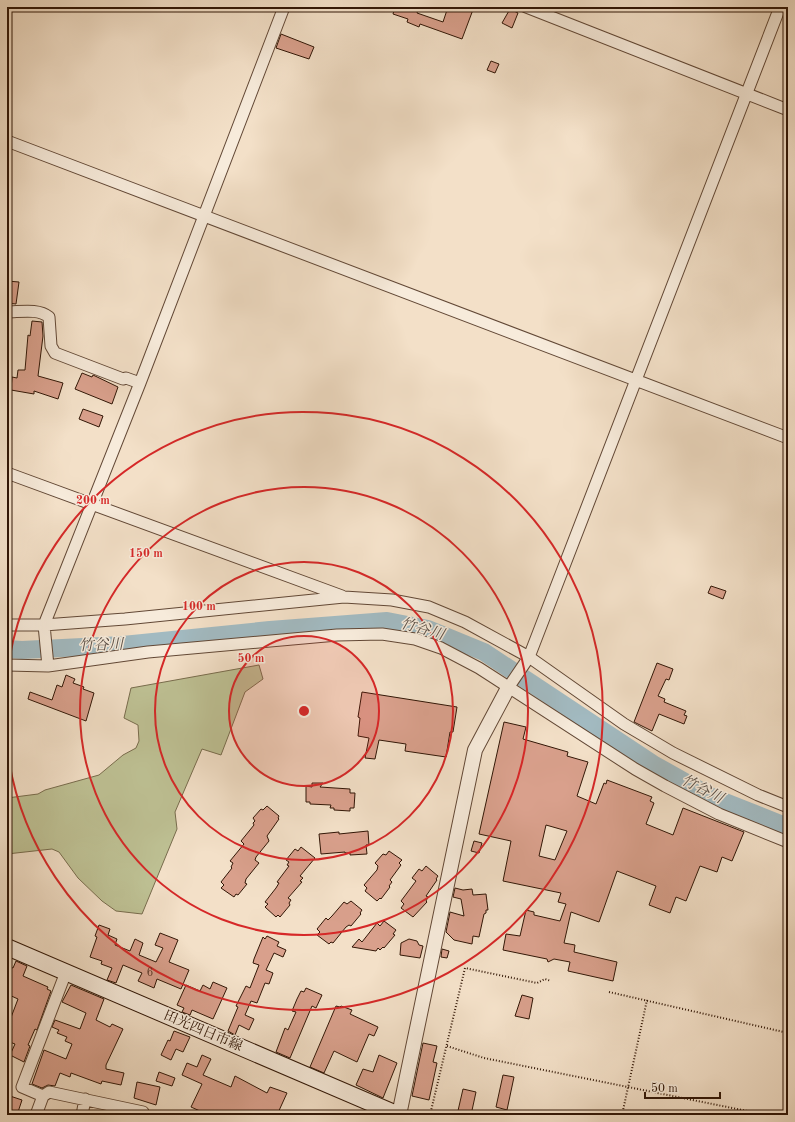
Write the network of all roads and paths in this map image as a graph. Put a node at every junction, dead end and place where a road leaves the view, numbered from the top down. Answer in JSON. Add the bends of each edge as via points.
{"nodes":[{"id":1,"x":284,"y":7,"type":"edge"},
{"id":2,"x":526,"y":7,"type":"edge"},
{"id":3,"x":780,"y":7,"type":"edge"},
{"id":4,"x":747,"y":94,"type":"junction"},
{"id":5,"x":788,"y":110,"type":"edge"},
{"id":6,"x":7,"y":141,"type":"edge"},
{"id":7,"x":204,"y":217,"type":"junction"},
{"id":8,"x":7,"y":312,"type":"edge"},
{"id":9,"x":637,"y":381,"type":"junction"},
{"id":10,"x":140,"y":383,"type":"junction"},
{"id":11,"x":788,"y":438,"type":"edge"},
{"id":12,"x":7,"y":473,"type":"edge"},
{"id":13,"x":92,"y":506,"type":"junction"},
{"id":14,"x":344,"y":597,"type":"junction"},
{"id":15,"x":7,"y":625,"type":"edge"},
{"id":16,"x":44,"y":625,"type":"junction"},
{"id":17,"x":528,"y":660,"type":"junction"},
{"id":18,"x":47,"y":663,"type":"junction"},
{"id":19,"x":7,"y":665,"type":"edge"},
{"id":20,"x":510,"y":686,"type":"junction"},
{"id":21,"x":788,"y":807,"type":"edge"},
{"id":22,"x":788,"y":842,"type":"edge"},
{"id":23,"x":7,"y":947,"type":"edge"},
{"id":24,"x":66,"y":972,"type":"junction"},
{"id":25,"x":551,"y":981,"type":"dead end"},
{"id":26,"x":609,"y":992,"type":"dead end"},
{"id":27,"x":647,"y":1000,"type":"junction"},
{"id":28,"x":788,"y":1032,"type":"edge"},
{"id":29,"x":447,"y":1046,"type":"junction"},
{"id":30,"x":629,"y":1086,"type":"junction"},
{"id":31,"x":43,"y":1096,"type":"junction"},
{"id":32,"x":85,"y":1099,"type":"junction"},
{"id":33,"x":143,"y":1112,"type":"dead end"},
{"id":34,"x":36,"y":1115,"type":"edge"},
{"id":35,"x":82,"y":1115,"type":"edge"},
{"id":36,"x":399,"y":1115,"type":"edge"},
{"id":37,"x":430,"y":1115,"type":"edge"},
{"id":38,"x":622,"y":1115,"type":"edge"},
{"id":39,"x":767,"y":1115,"type":"edge"}],
"edges":[{"from":1,"to":7,"type":"street"},
{"from":2,"to":4,"type":"street"},
{"from":3,"to":4,"type":"street"},
{"from":4,"to":5,"type":"street"},
{"from":4,"to":9,"type":"street"},
{"from":6,"to":7,"type":"street"},
{"from":7,"to":9,"type":"street"},
{"from":7,"to":10,"type":"street"},
{"from":8,"to":10,"type":"street","via":[[28,311],[44,314],[49,317],[51,346],[55,353]]},
{"from":9,"to":11,"type":"street"},
{"from":9,"to":17,"type":"street"},
{"from":10,"to":13,"type":"street"},
{"from":12,"to":13,"type":"street"},
{"from":13,"to":14,"type":"street"},
{"from":13,"to":16,"type":"street"},
{"from":14,"to":16,"type":"street"},
{"from":14,"to":17,"type":"street","via":[[392,600],[429,607],[465,622]]},
{"from":15,"to":16,"type":"street"},
{"from":16,"to":18,"type":"street"},
{"from":17,"to":20,"type":"street"},
{"from":17,"to":21,"type":"street","via":[[624,724],[673,753]]},
{"from":18,"to":19,"type":"street"},
{"from":18,"to":20,"type":"street","via":[[337,635],[382,634],[415,639],[441,648]]},
{"from":20,"to":22,"type":"street","via":[[641,772],[719,814]]},
{"from":20,"to":36,"type":"street","via":[[475,750]]},
{"from":23,"to":24,"type":"main road","name":"田光四日市線"},
{"from":24,"to":31,"type":"street","via":[[22,1087]]},
{"from":24,"to":36,"type":"main road","name":"田光四日市線"},
{"from":25,"to":29,"type":"path","via":[[545,979],[537,983],[466,968]]},
{"from":26,"to":27,"type":"path"},
{"from":27,"to":28,"type":"path"},
{"from":27,"to":30,"type":"path"},
{"from":29,"to":30,"type":"path","via":[[484,1058]]},
{"from":29,"to":37,"type":"path"},
{"from":30,"to":38,"type":"path"},
{"from":30,"to":39,"type":"path"},
{"from":31,"to":32,"type":"street","via":[[49,1092]]},
{"from":31,"to":34,"type":"street"},
{"from":32,"to":33,"type":"street"},
{"from":32,"to":35,"type":"street"}]}
